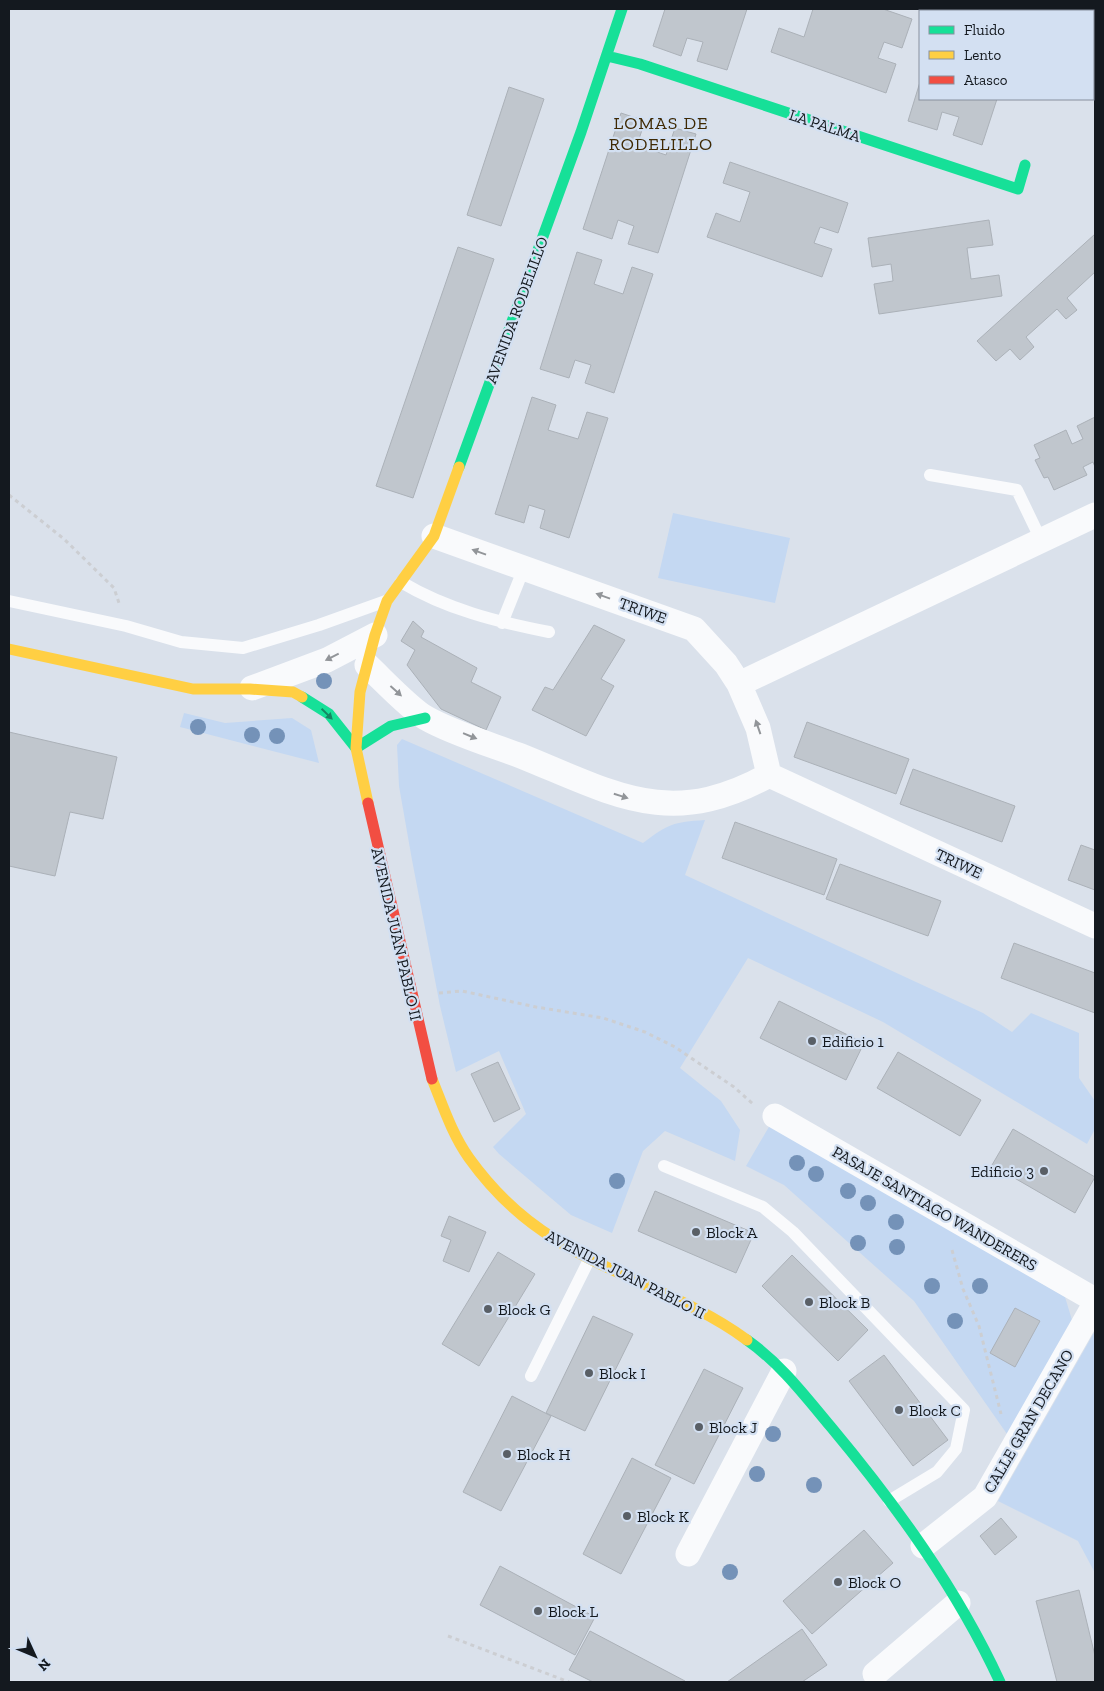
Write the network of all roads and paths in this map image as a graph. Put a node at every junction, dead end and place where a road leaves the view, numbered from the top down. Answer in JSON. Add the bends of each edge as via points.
{"nodes":[{"id":1,"x":622,"y":9,"type":"edge"},
{"id":2,"x":607,"y":56,"type":"junction"},
{"id":3,"x":1025,"y":165,"type":"dead end"},
{"id":4,"x":930,"y":474,"type":"dead end"},
{"id":5,"x":9,"y":495,"type":"edge"},
{"id":6,"x":1095,"y":515,"type":"edge"},
{"id":7,"x":434,"y":536,"type":"junction"},
{"id":8,"x":1041,"y":540,"type":"junction"},
{"id":9,"x":524,"y":568,"type":"junction"},
{"id":10,"x":401,"y":582,"type":"junction"},
{"id":11,"x":9,"y":601,"type":"edge"},
{"id":12,"x":387,"y":601,"type":"junction"},
{"id":13,"x":502,"y":623,"type":"junction"},
{"id":14,"x":126,"y":626,"type":"junction"},
{"id":15,"x":549,"y":632,"type":"dead end"},
{"id":16,"x":376,"y":635,"type":"junction"},
{"id":17,"x":9,"y":650,"type":"edge"},
{"id":18,"x":367,"y":665,"type":"junction"},
{"id":19,"x":739,"y":684,"type":"junction"},
{"id":20,"x":250,"y":689,"type":"junction"},
{"id":21,"x":425,"y":718,"type":"junction"},
{"id":22,"x":356,"y":748,"type":"junction"},
{"id":23,"x":769,"y":775,"type":"junction"},
{"id":24,"x":1095,"y":926,"type":"edge"},
{"id":25,"x":434,"y":994,"type":"dead end"},
{"id":26,"x":775,"y":1116,"type":"joint"},
{"id":27,"x":664,"y":1166,"type":"dead end"},
{"id":28,"x":952,"y":1248,"type":"dead end"},
{"id":29,"x":590,"y":1258,"type":"junction"},
{"id":30,"x":1095,"y":1302,"type":"edge"},
{"id":31,"x":784,"y":1371,"type":"junction"},
{"id":32,"x":531,"y":1376,"type":"dead end"},
{"id":33,"x":1002,"y":1420,"type":"dead end"},
{"id":34,"x":889,"y":1501,"type":"junction"},
{"id":35,"x":923,"y":1546,"type":"junction"},
{"id":36,"x":688,"y":1554,"type":"dead end"},
{"id":37,"x":958,"y":1603,"type":"junction"},
{"id":38,"x":448,"y":1636,"type":"dead end"},
{"id":39,"x":875,"y":1674,"type":"dead end"},
{"id":40,"x":569,"y":1682,"type":"edge"},
{"id":41,"x":1000,"y":1682,"type":"edge"}],
"edges":[{"from":1,"to":2,"type":"street","name":"AVENIDA RODELILLO"},
{"from":2,"to":3,"type":"street","name":"LA PALMA","via":[[640,64],[1018,189]]},
{"from":2,"to":7,"type":"street","name":"AVENIDA RODELILLO"},
{"from":4,"to":8,"type":"lane","via":[[1017,490]]},
{"from":5,"to":14,"type":"path","via":[[64,539],[114,588]]},
{"from":6,"to":8,"type":"street"},
{"from":9,"to":7,"type":"street","name":"TRIWE","one_way":true},
{"from":7,"to":10,"type":"street","name":"AVENIDA RODELILLO"},
{"from":8,"to":19,"type":"street"},
{"from":9,"to":13,"type":"lane"},
{"from":19,"to":9,"type":"street","name":"TRIWE","one_way":true,"via":[[694,628]]},
{"from":10,"to":12,"type":"street","name":"AVENIDA RODELILLO"},
{"from":10,"to":13,"type":"lane","via":[[428,599]]},
{"from":11,"to":14,"type":"lane"},
{"from":12,"to":14,"type":"lane","via":[[319,626],[243,648],[182,642]]},
{"from":12,"to":16,"type":"street","name":"AVENIDA JUAN PABLO II"},
{"from":13,"to":15,"type":"lane"},
{"from":16,"to":18,"type":"street","name":"AVENIDA JUAN PABLO II"},
{"from":16,"to":20,"type":"street","one_way":true,"via":[[327,660]]},
{"from":17,"to":20,"type":"street","via":[[193,689]]},
{"from":18,"to":21,"type":"street","one_way":true},
{"from":18,"to":22,"type":"street","name":"AVENIDA JUAN PABLO II","via":[[360,692]]},
{"from":23,"to":19,"type":"street","name":"TRIWE","one_way":true,"via":[[758,728]]},
{"from":20,"to":22,"type":"street","one_way":true,"via":[[293,692],[314,702],[329,714]]},
{"from":21,"to":22,"type":"street","via":[[392,726]]},
{"from":21,"to":23,"type":"street","one_way":true,"via":[[621,797],[642,801],[685,803],[707,800],[729,794]]},
{"from":22,"to":29,"type":"street","name":"AVENIDA JUAN PABLO II","via":[[430,1074],[443,1110],[469,1158],[510,1205],[554,1239]]},
{"from":23,"to":24,"type":"street","name":"TRIWE"},
{"from":25,"to":26,"type":"path","via":[[462,991],[603,1018],[645,1032],[675,1047]]},
{"from":26,"to":30,"type":"street","name":"PASAJE SANTIAGO WANDERERS"},
{"from":27,"to":34,"type":"lane","via":[[763,1207],[794,1232],[964,1410],[956,1449],[937,1472]]},
{"from":28,"to":33,"type":"path","via":[[963,1289],[983,1341]]},
{"from":29,"to":31,"type":"street","name":"AVENIDA JUAN PABLO II","via":[[683,1301],[734,1330]]},
{"from":29,"to":32,"type":"lane"},
{"from":30,"to":35,"type":"street","name":"CALLE GRAN DECANO","via":[[985,1497]]},
{"from":31,"to":34,"type":"street","name":"AVENIDA JUAN PABLO II"},
{"from":31,"to":36,"type":"street"},
{"from":34,"to":35,"type":"street","name":"AVENIDA JUAN PABLO II"},
{"from":35,"to":37,"type":"street","name":"AVENIDA JUAN PABLO II"},
{"from":37,"to":39,"type":"street"},
{"from":37,"to":41,"type":"street","name":"AVENIDA JUAN PABLO II"},
{"from":38,"to":40,"type":"path"}]}
